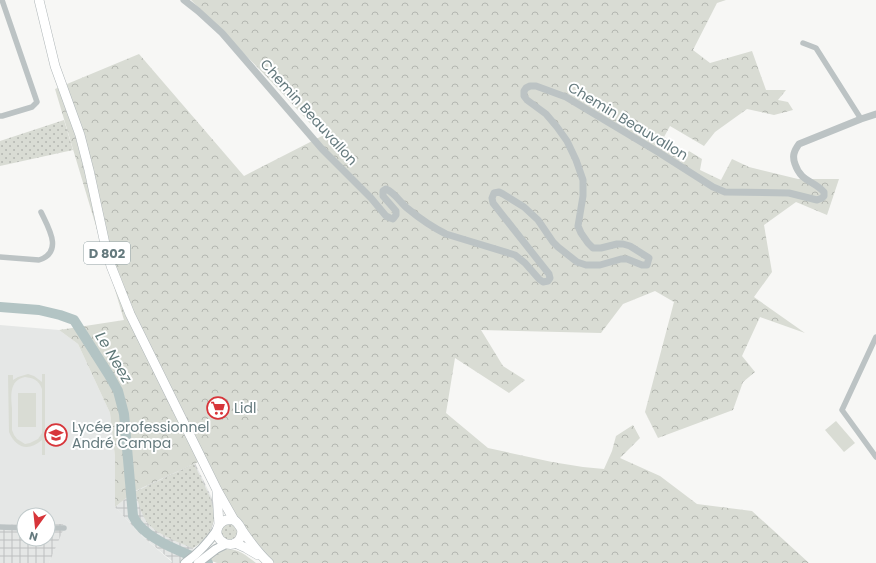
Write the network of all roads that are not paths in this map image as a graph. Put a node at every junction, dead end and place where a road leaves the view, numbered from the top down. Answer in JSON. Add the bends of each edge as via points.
{"nodes":[{"id":1,"x":2,"y":0,"type":"edge"},
{"id":2,"x":39,"y":0,"type":"edge"},
{"id":3,"x":184,"y":0,"type":"edge"},
{"id":4,"x":803,"y":43,"type":"dead end"},
{"id":5,"x":876,"y":114,"type":"edge"},
{"id":6,"x":0,"y":116,"type":"edge"},
{"id":7,"x":861,"y":119,"type":"junction"},
{"id":8,"x":40,"y":212,"type":"dead end"},
{"id":9,"x":0,"y":257,"type":"edge"},
{"id":10,"x":876,"y":337,"type":"edge"},
{"id":11,"x":876,"y":457,"type":"edge"},
{"id":12,"x":217,"y":490,"type":"junction"},
{"id":13,"x":234,"y":520,"type":"junction"},
{"id":14,"x":0,"y":528,"type":"edge"},
{"id":15,"x":16,"y":528,"type":"edge"},
{"id":16,"x":56,"y":528,"type":"edge"},
{"id":17,"x":64,"y":528,"type":"dead end"},
{"id":18,"x":218,"y":528,"type":"junction"},
{"id":19,"x":242,"y":530,"type":"junction"},
{"id":20,"x":231,"y":544,"type":"junction"},
{"id":21,"x":266,"y":560,"type":"edge"},
{"id":22,"x":187,"y":562,"type":"edge"},
{"id":23,"x":198,"y":563,"type":"edge"}],
"edges":[{"from":1,"to":6,"type":"street","via":[[37,102],[32,107]]},
{"from":2,"to":12,"type":"main road","number":"D 802","via":[[55,66],[80,135],[111,266],[130,314]]},
{"from":3,"to":7,"type":"street","name":"Chemin Beauvallon","via":[[222,33],[322,149],[386,216],[393,219],[396,215],[396,211],[383,196],[386,189],[407,208],[446,234],[515,255],[543,282],[548,281],[549,274],[493,203],[494,193],[499,192],[524,207],[538,220],[553,242],[577,262],[600,265],[627,259],[647,265],[649,258],[623,244],[593,248],[584,238],[578,226],[583,180],[576,160],[557,127],[524,96],[526,88],[536,86],[566,97],[725,192],[790,193],[816,200],[822,198],[824,192],[798,172],[793,154],[799,144]]},
{"from":4,"to":7,"type":"street","via":[[816,48]]},
{"from":5,"to":7,"type":"street","name":"Chemin Beauvallon"},
{"from":8,"to":9,"type":"street","via":[[53,241],[49,253],[39,260]]},
{"from":10,"to":11,"type":"street","via":[[842,410]]},
{"from":12,"to":13,"type":"main road","number":"D 802"},
{"from":12,"to":18,"type":"main road","number":"D 802"},
{"from":13,"to":18,"type":"main road","via":[[223,521]]},
{"from":13,"to":19,"type":"main road"},
{"from":14,"to":15,"type":"street"},
{"from":16,"to":17,"type":"street"},
{"from":18,"to":20,"type":"main road","via":[[221,541]]},
{"from":18,"to":22,"type":"main road","via":[[210,540]]},
{"from":19,"to":20,"type":"main road","via":[[239,540]]},
{"from":19,"to":21,"type":"main road"},
{"from":20,"to":21,"type":"main road","via":[[246,548]]},
{"from":20,"to":23,"type":"main road","via":[[216,549]]}]}
